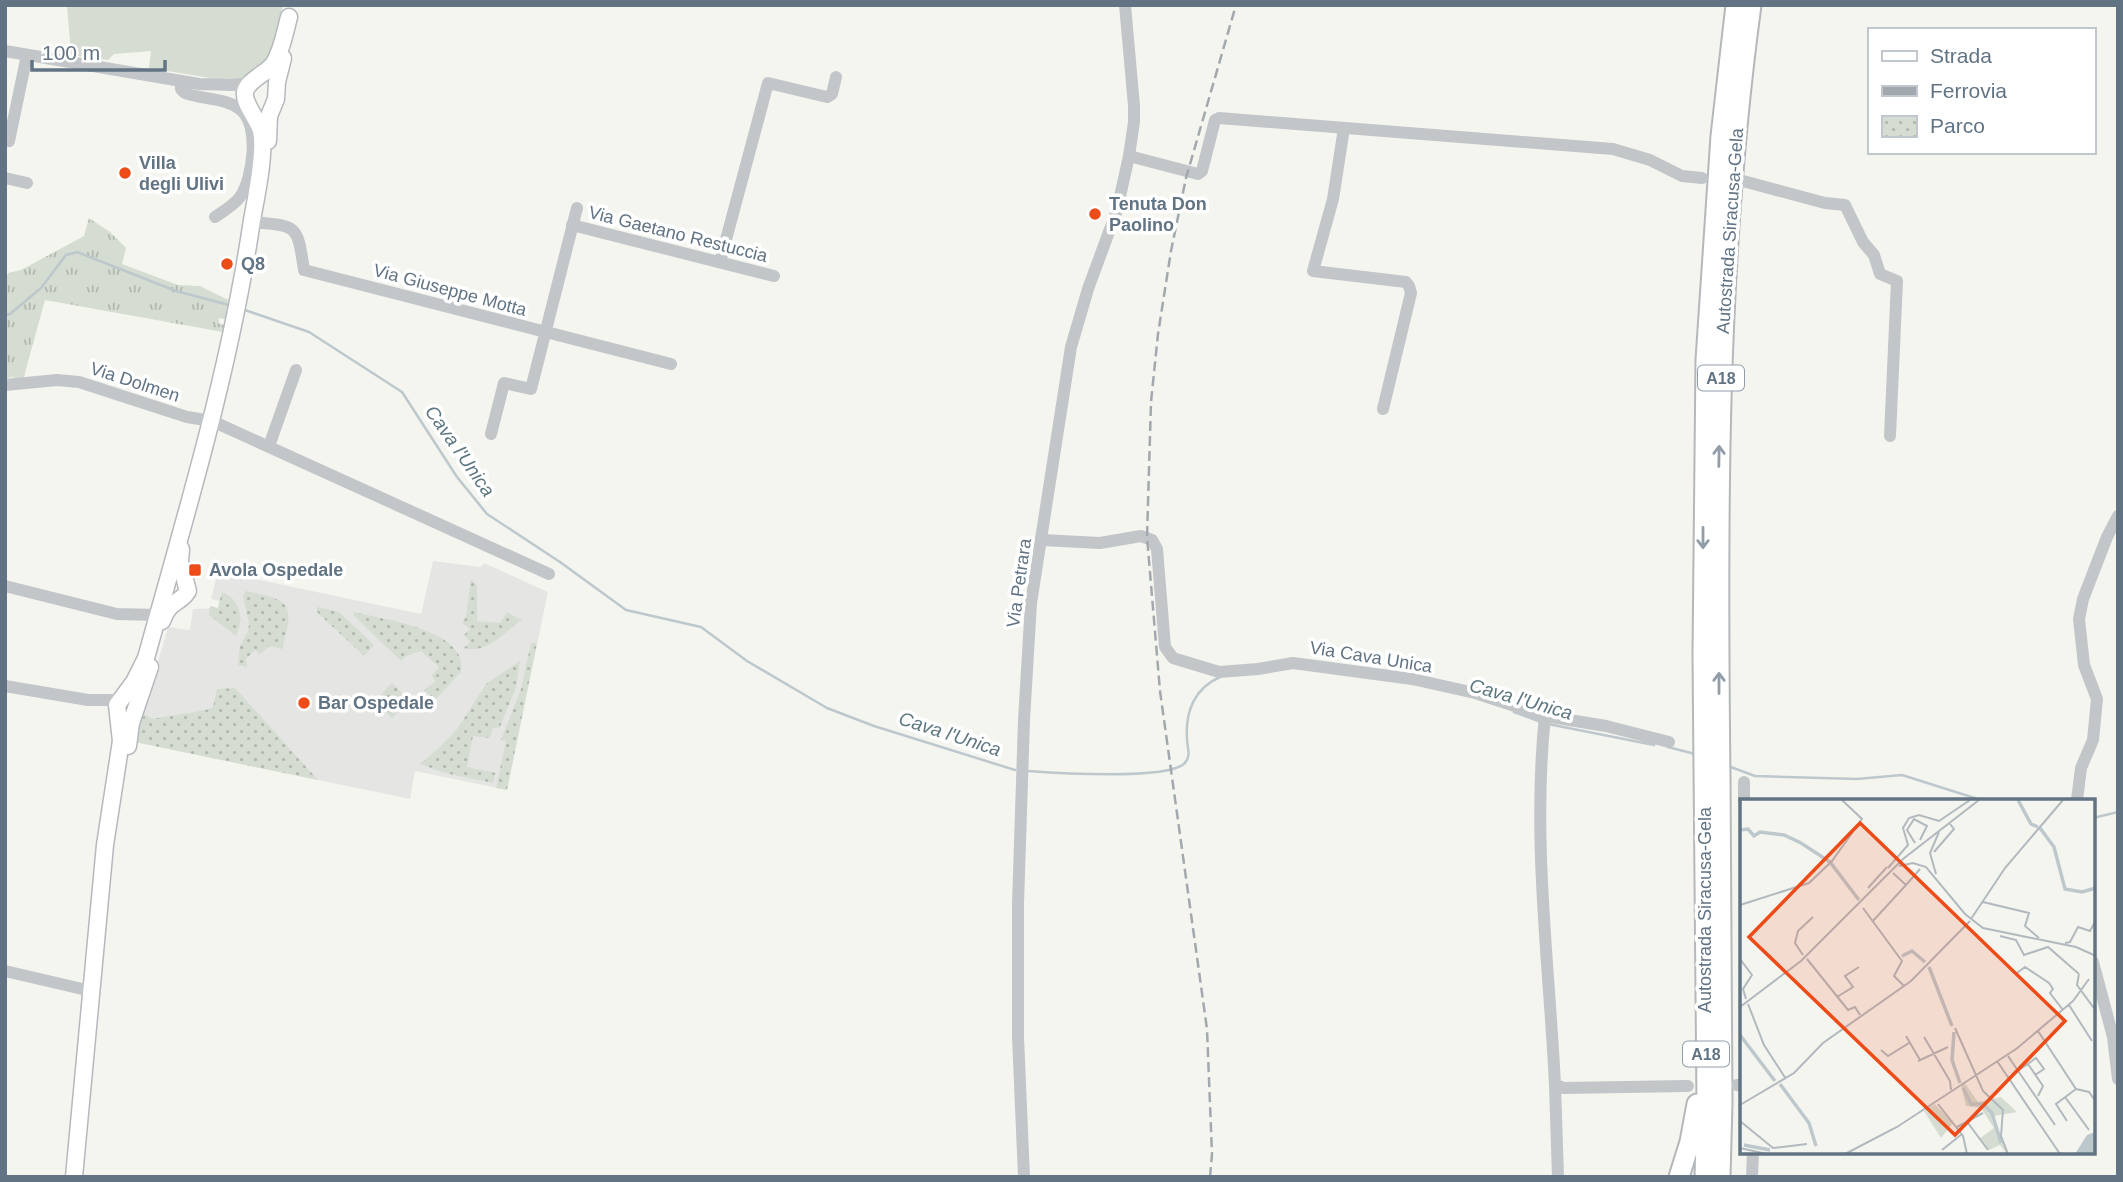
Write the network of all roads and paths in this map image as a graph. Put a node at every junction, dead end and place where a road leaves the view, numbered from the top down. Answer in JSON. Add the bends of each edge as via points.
{"nodes":[{"id":1,"x":1125,"y":5,"type":"edge"},
{"id":2,"x":1737,"y":5,"type":"edge"},
{"id":3,"x":1751,"y":5,"type":"edge"},
{"id":4,"x":290,"y":11,"type":"edge"},
{"id":5,"x":5,"y":51,"type":"edge"},
{"id":6,"x":27,"y":55,"type":"junction"},
{"id":7,"x":836,"y":77,"type":"dead end"},
{"id":8,"x":181,"y":82,"type":"junction"},
{"id":9,"x":253,"y":82,"type":"junction"},
{"id":10,"x":199,"y":85,"type":"junction"},
{"id":11,"x":274,"y":101,"type":"junction"},
{"id":12,"x":250,"y":108,"type":"junction"},
{"id":13,"x":1344,"y":128,"type":"junction"},
{"id":14,"x":5,"y":140,"type":"edge"},
{"id":15,"x":1129,"y":156,"type":"junction"},
{"id":16,"x":259,"y":167,"type":"junction"},
{"id":17,"x":5,"y":178,"type":"edge"},
{"id":18,"x":1702,"y":178,"type":"dead end"},
{"id":19,"x":1743,"y":181,"type":"dead end"},
{"id":20,"x":27,"y":183,"type":"dead end"},
{"id":21,"x":577,"y":208,"type":"dead end"},
{"id":22,"x":215,"y":217,"type":"dead end"},
{"id":23,"x":252,"y":222,"type":"junction"},
{"id":24,"x":572,"y":225,"type":"junction"},
{"id":25,"x":720,"y":262,"type":"junction"},
{"id":26,"x":774,"y":276,"type":"dead end"},
{"id":27,"x":545,"y":333,"type":"junction"},
{"id":28,"x":671,"y":365,"type":"dead end"},
{"id":29,"x":296,"y":370,"type":"dead end"},
{"id":30,"x":5,"y":385,"type":"edge"},
{"id":31,"x":1383,"y":409,"type":"dead end"},
{"id":32,"x":212,"y":421,"type":"junction"},
{"id":33,"x":491,"y":434,"type":"dead end"},
{"id":34,"x":1890,"y":436,"type":"dead end"},
{"id":35,"x":269,"y":446,"type":"junction"},
{"id":36,"x":2118,"y":516,"type":"edge"},
{"id":37,"x":183,"y":530,"type":"junction"},
{"id":38,"x":1042,"y":540,"type":"junction"},
{"id":39,"x":549,"y":575,"type":"dead end"},
{"id":40,"x":5,"y":586,"type":"edge"},
{"id":41,"x":170,"y":590,"type":"junction"},
{"id":42,"x":158,"y":615,"type":"junction"},
{"id":43,"x":5,"y":686,"type":"edge"},
{"id":44,"x":125,"y":707,"type":"junction"},
{"id":45,"x":1545,"y":716,"type":"junction"},
{"id":46,"x":1669,"y":742,"type":"dead end"},
{"id":47,"x":1711,"y":749,"type":"junction"},
{"id":48,"x":1712,"y":773,"type":"junction"},
{"id":49,"x":1744,"y":782,"type":"dead end"},
{"id":50,"x":1744,"y":799,"type":"edge"},
{"id":51,"x":2077,"y":799,"type":"edge"},
{"id":52,"x":1705,"y":932,"type":"junction"},
{"id":53,"x":2095,"y":970,"type":"edge"},
{"id":54,"x":5,"y":971,"type":"edge"},
{"id":55,"x":90,"y":991,"type":"junction"},
{"id":56,"x":1721,"y":1023,"type":"junction"},
{"id":57,"x":2118,"y":1079,"type":"edge"},
{"id":58,"x":1555,"y":1085,"type":"junction"},
{"id":59,"x":1688,"y":1086,"type":"dead end"},
{"id":60,"x":1753,"y":1154,"type":"edge"},
{"id":61,"x":74,"y":1177,"type":"edge"},
{"id":62,"x":1024,"y":1177,"type":"edge"},
{"id":63,"x":1558,"y":1177,"type":"edge"},
{"id":64,"x":1679,"y":1177,"type":"edge"},
{"id":65,"x":1705,"y":1177,"type":"edge"},
{"id":66,"x":1720,"y":1177,"type":"edge"},
{"id":67,"x":1727,"y":1177,"type":"edge"},
{"id":68,"x":1752,"y":1177,"type":"edge"}],
"edges":[{"from":1,"to":15,"type":"street","name":"Via Petrara","via":[[1134,106]]},
{"from":2,"to":47,"type":"highway","name":"Autostrada Siracusa-Gela","number":"A18","one_way":true,"via":[[1721,136],[1706,360],[1703,508]]},
{"from":47,"to":3,"type":"highway","name":"Autostrada Siracusa-Gela","number":"A18","one_way":true,"via":[[1721,347],[1732,171]]},
{"from":4,"to":9,"type":"main road","via":[[275,61]]},
{"from":4,"to":11,"type":"main road"},
{"from":5,"to":6,"type":"street"},
{"from":6,"to":8,"type":"street"},
{"from":6,"to":14,"type":"street","via":[[9,141]]},
{"from":7,"to":25,"type":"street","via":[[827,97],[768,83]]},
{"from":8,"to":10,"type":"street"},
{"from":8,"to":22,"type":"street","via":[[185,93],[221,100],[242,111],[253,129],[245,188]]},
{"from":9,"to":10,"type":"street"},
{"from":9,"to":11,"type":"main road","via":[[266,81],[275,88]]},
{"from":9,"to":12,"type":"main road","via":[[245,92]]},
{"from":10,"to":12,"type":"street","via":[[228,94]]},
{"from":11,"to":12,"type":"main road","via":[[263,111]]},
{"from":11,"to":16,"type":"main road"},
{"from":12,"to":16,"type":"main road","via":[[262,138]]},
{"from":13,"to":15,"type":"street","via":[[1219,118],[1198,174]]},
{"from":13,"to":18,"type":"street","via":[[1613,149],[1682,176]]},
{"from":13,"to":31,"type":"street","via":[[1333,199],[1313,271],[1409,286]]},
{"from":15,"to":38,"type":"street","name":"Via Petrara","via":[[1117,210],[1071,347]]},
{"from":16,"to":23,"type":"main road"},
{"from":17,"to":20,"type":"street"},
{"from":19,"to":34,"type":"street","via":[[1845,205],[1880,274],[1897,281]]},
{"from":21,"to":24,"type":"street"},
{"from":23,"to":27,"type":"street","name":"Via Giuseppe Motta","via":[[294,230],[304,270]]},
{"from":23,"to":32,"type":"main road"},
{"from":24,"to":25,"type":"street","name":"Via Gaetano Restuccia"},
{"from":24,"to":27,"type":"street"},
{"from":25,"to":26,"type":"street","name":"Via Gaetano Restuccia"},
{"from":27,"to":28,"type":"street","name":"Via Giuseppe Motta"},
{"from":27,"to":33,"type":"street","via":[[531,389],[504,383]]},
{"from":29,"to":35,"type":"street"},
{"from":30,"to":32,"type":"street","name":"Via Dolmen","via":[[79,382]]},
{"from":32,"to":35,"type":"street","name":"Via Dolmen"},
{"from":32,"to":37,"type":"main road"},
{"from":35,"to":39,"type":"street","name":"Via Dolmen"},
{"from":36,"to":51,"type":"street","via":[[2079,619],[2084,665],[2097,699],[2093,740],[2081,768]]},
{"from":37,"to":41,"type":"main road"},
{"from":37,"to":41,"type":"main road","via":[[180,562],[188,591],[184,597]]},
{"from":38,"to":45,"type":"street","name":"Via Cava Unica","via":[[1100,543],[1141,536],[1152,540],[1157,549],[1165,647],[1173,658],[1219,672],[1293,663],[1412,679]]},
{"from":38,"to":62,"type":"street","name":"Via Petrara","via":[[1031,603],[1018,891]]},
{"from":40,"to":42,"type":"street","via":[[117,614]]},
{"from":41,"to":42,"type":"main road"},
{"from":41,"to":44,"type":"main road"},
{"from":42,"to":44,"type":"main road"},
{"from":43,"to":44,"type":"street"},
{"from":44,"to":55,"type":"main road","via":[[131,723],[129,743],[116,781],[105,845]]},
{"from":45,"to":46,"type":"street","name":"Via Cava Unica"},
{"from":45,"to":58,"type":"street","via":[[1542,914]]},
{"from":47,"to":48,"type":"highway"},
{"from":48,"to":52,"type":"highway","name":"Autostrada Siracusa-Gela","number":"A18"},
{"from":48,"to":56,"type":"highway","name":"Autostrada Siracusa-Gela","number":"A18"},
{"from":49,"to":50,"type":"street"},
{"from":52,"to":64,"type":"highway","via":[[1698,991],[1697,1105]]},
{"from":52,"to":65,"type":"highway","name":"Autostrada Siracusa-Gela","number":"A18"},
{"from":53,"to":57,"type":"street","via":[[2113,1037]]},
{"from":54,"to":55,"type":"street"},
{"from":55,"to":61,"type":"main road"},
{"from":56,"to":66,"type":"highway","name":"Autostrada Siracusa-Gela","number":"A18"},
{"from":56,"to":67,"type":"highway","via":[[1729,1068]]},
{"from":58,"to":59,"type":"street"},
{"from":58,"to":63,"type":"street"},
{"from":60,"to":68,"type":"street"}]}
